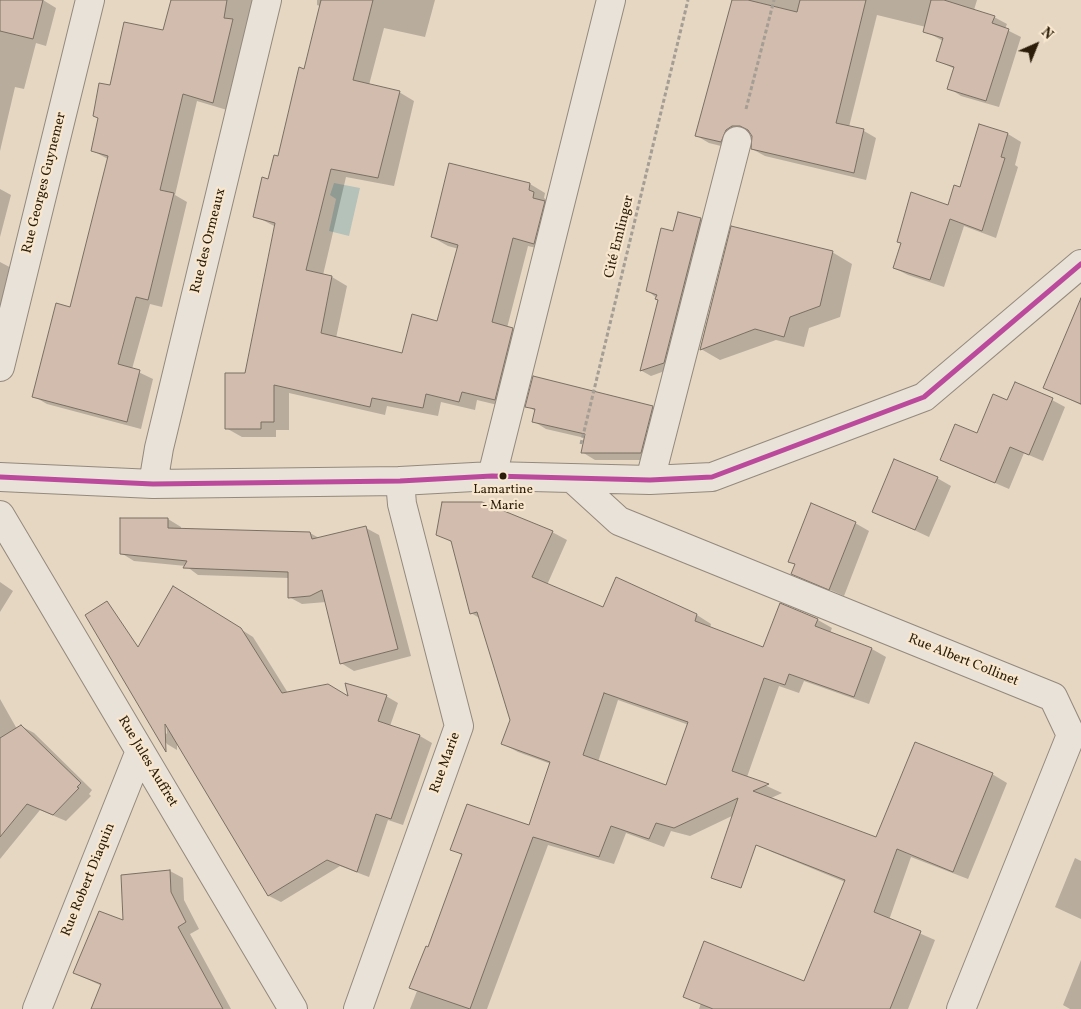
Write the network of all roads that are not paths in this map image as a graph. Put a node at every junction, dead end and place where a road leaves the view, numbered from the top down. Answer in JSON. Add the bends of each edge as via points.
{"nodes":[{"id":1,"x":90,"y":0,"type":"edge"},
{"id":2,"x":267,"y":0,"type":"edge"},
{"id":3,"x":611,"y":0,"type":"edge"},
{"id":4,"x":738,"y":141,"type":"road end"},
{"id":5,"x":1081,"y":264,"type":"edge"},
{"id":6,"x":0,"y":367,"type":"edge"},
{"id":7,"x":492,"y":476,"type":"junction"},
{"id":8,"x":0,"y":477,"type":"edge"},
{"id":9,"x":572,"y":479,"type":"junction"},
{"id":10,"x":650,"y":480,"type":"junction"},
{"id":11,"x":400,"y":481,"type":"junction"},
{"id":12,"x":153,"y":484,"type":"junction"},
{"id":13,"x":0,"y":515,"type":"edge"},
{"id":14,"x":140,"y":751,"type":"junction"},
{"id":15,"x":37,"y":1009,"type":"edge"},
{"id":16,"x":294,"y":1009,"type":"edge"},
{"id":17,"x":358,"y":1009,"type":"edge"},
{"id":18,"x":961,"y":1009,"type":"edge"}],
"edges":[{"from":1,"to":6,"type":"street","name":"Rue Georges Guynemer"},
{"from":2,"to":12,"type":"street","name":"Rue des Ormeaux"},
{"from":3,"to":7,"type":"street"},
{"from":4,"to":10,"type":"street"},
{"from":5,"to":10,"type":"street","via":[[924,397],[712,477]]},
{"from":7,"to":9,"type":"street"},
{"from":7,"to":11,"type":"street"},
{"from":8,"to":12,"type":"street"},
{"from":9,"to":10,"type":"street"},
{"from":9,"to":18,"type":"street","name":"Rue Albert Collinet","via":[[619,521],[1053,697],[1071,735]]},
{"from":11,"to":12,"type":"street"},
{"from":11,"to":17,"type":"street","name":"Rue Marie","via":[[402,504],[459,726]]},
{"from":13,"to":14,"type":"street","name":"Rue Jules Auffret"},
{"from":14,"to":15,"type":"street","name":"Rue Robert Diaquin"},
{"from":14,"to":16,"type":"street","name":"Rue Jules Auffret"}]}
